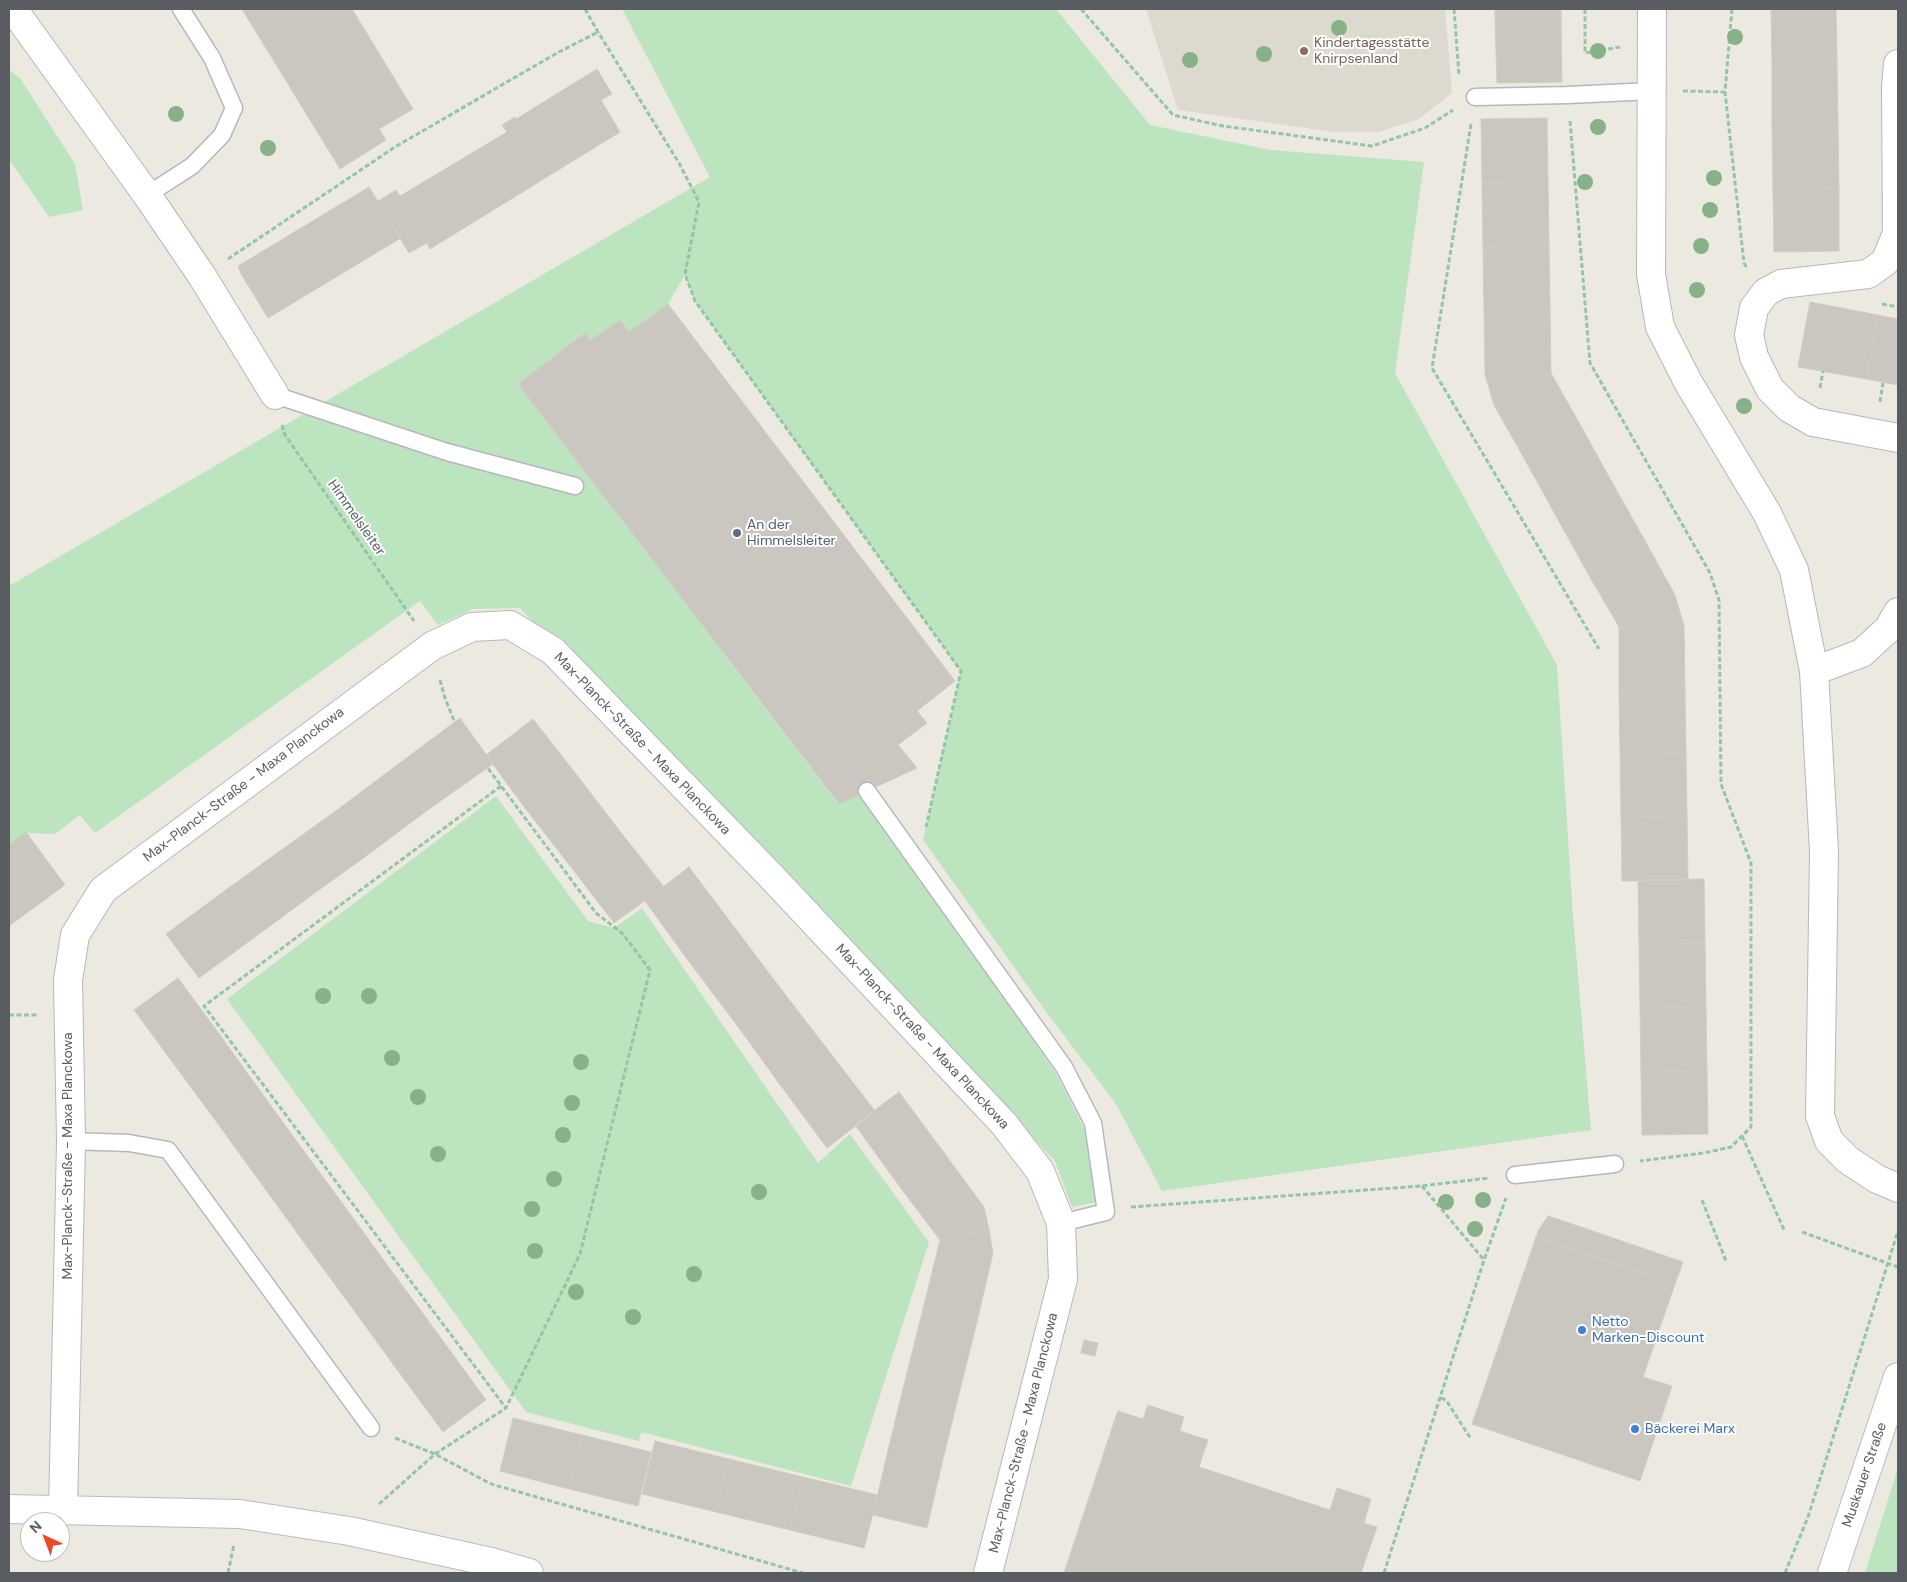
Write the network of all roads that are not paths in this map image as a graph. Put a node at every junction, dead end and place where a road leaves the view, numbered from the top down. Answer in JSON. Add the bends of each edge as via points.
{"nodes":[{"id":1,"x":13,"y":9,"type":"edge"},
{"id":2,"x":181,"y":9,"type":"edge"},
{"id":3,"x":1652,"y":9,"type":"edge"},
{"id":4,"x":1898,"y":64,"type":"edge"},
{"id":5,"x":1652,"y":91,"type":"junction"},
{"id":6,"x":1475,"y":97,"type":"road end"},
{"id":7,"x":147,"y":195,"type":"junction"},
{"id":8,"x":275,"y":395,"type":"joint"},
{"id":9,"x":1898,"y":438,"type":"edge"},
{"id":10,"x":575,"y":486,"type":"dead end"},
{"id":11,"x":1898,"y":612,"type":"edge"},
{"id":12,"x":1814,"y":671,"type":"junction"},
{"id":13,"x":866,"y":791,"type":"dead end"},
{"id":14,"x":71,"y":1141,"type":"junction"},
{"id":15,"x":1614,"y":1164,"type":"road end"},
{"id":16,"x":1515,"y":1175,"type":"road end"},
{"id":17,"x":1898,"y":1188,"type":"edge"},
{"id":18,"x":1061,"y":1223,"type":"junction"},
{"id":19,"x":1898,"y":1377,"type":"edge"},
{"id":20,"x":370,"y":1428,"type":"road end"},
{"id":21,"x":9,"y":1509,"type":"edge"},
{"id":22,"x":64,"y":1510,"type":"junction"},
{"id":23,"x":529,"y":1573,"type":"edge"},
{"id":24,"x":988,"y":1573,"type":"edge"},
{"id":25,"x":1832,"y":1573,"type":"edge"}],
"edges":[{"from":1,"to":7,"type":"street"},
{"from":2,"to":7,"type":"lane","via":[[212,58],[234,108],[222,135],[192,166]]},
{"from":3,"to":5,"type":"street"},
{"from":4,"to":9,"type":"street","via":[[1897,233],[1885,262],[1868,274],[1781,284],[1766,292],[1754,308],[1749,335],[1754,357],[1770,389],[1788,408],[1814,422]]},
{"from":5,"to":6,"type":"lane"},
{"from":5,"to":12,"type":"street","via":[[1651,274],[1660,327],[1688,382],[1767,513],[1794,570]]},
{"from":7,"to":8,"type":"street","via":[[202,276]]},
{"from":8,"to":10,"type":"lane","via":[[447,452]]},
{"from":11,"to":12,"type":"street","via":[[1888,629],[1862,653]]},
{"from":12,"to":17,"type":"street","via":[[1824,851],[1820,1116],[1829,1141],[1848,1160]]},
{"from":13,"to":18,"type":"lane","via":[[1064,1067],[1093,1123],[1106,1212]]},
{"from":14,"to":18,"type":"street","name":"Max-Planck-Straße - Maxa Planckowa","via":[[68,980],[75,935],[104,890],[432,646],[472,627],[510,625],[553,651],[1004,1124],[1040,1171]]},
{"from":14,"to":20,"type":"lane","via":[[129,1143],[168,1150]]},
{"from":14,"to":22,"type":"street","name":"Max-Planck-Straße - Maxa Planckowa"},
{"from":15,"to":16,"type":"lane"},
{"from":18,"to":24,"type":"street","name":"Max-Planck-Straße - Maxa Planckowa","via":[[1063,1279]]},
{"from":19,"to":25,"type":"street","name":"Muskauer Straße"},
{"from":21,"to":22,"type":"street"},
{"from":22,"to":23,"type":"street","via":[[240,1514],[349,1531]]}]}
